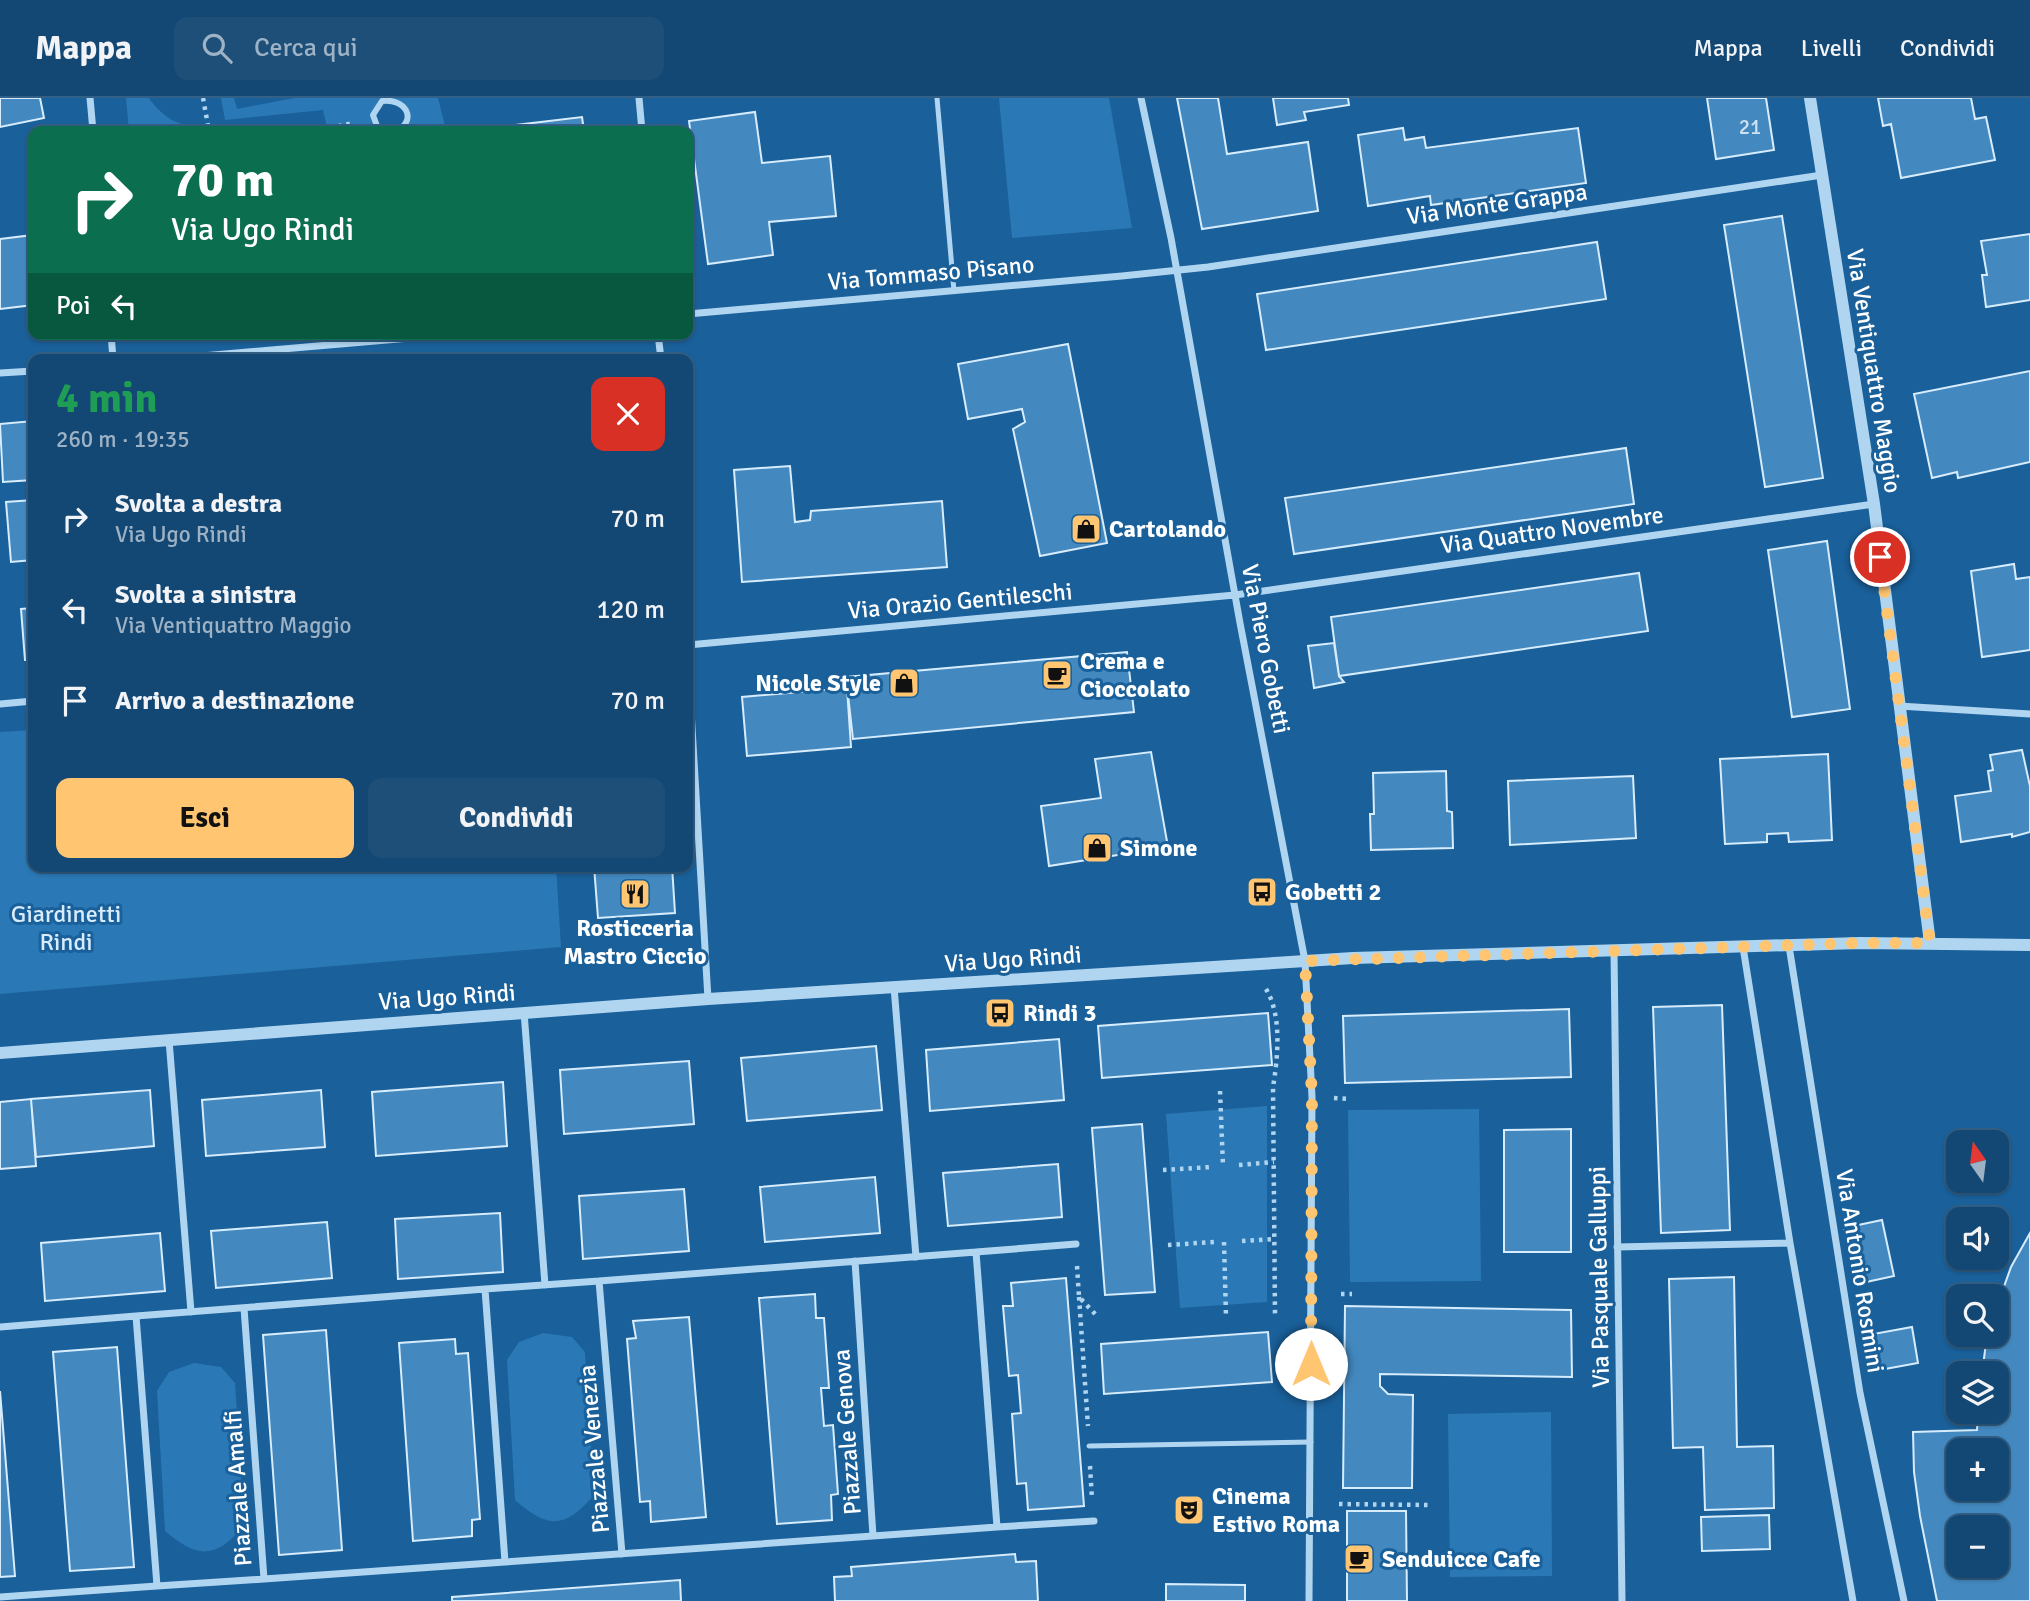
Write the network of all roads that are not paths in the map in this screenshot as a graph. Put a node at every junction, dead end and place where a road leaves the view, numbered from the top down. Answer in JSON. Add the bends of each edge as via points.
{"nodes":[{"id":1,"x":90,"y":98,"type":"edge"},
{"id":2,"x":639,"y":98,"type":"edge"},
{"id":3,"x":937,"y":98,"type":"edge"},
{"id":4,"x":1141,"y":98,"type":"edge"},
{"id":5,"x":1810,"y":98,"type":"edge"},
{"id":6,"x":93,"y":126,"type":"edge"},
{"id":7,"x":377,"y":126,"type":"edge"},
{"id":8,"x":403,"y":126,"type":"edge"},
{"id":9,"x":642,"y":126,"type":"edge"},
{"id":10,"x":1822,"y":175,"type":"junction"},
{"id":11,"x":1177,"y":270,"type":"junction"},
{"id":12,"x":954,"y":291,"type":"junction"},
{"id":13,"x":693,"y":314,"type":"edge"},
{"id":14,"x":387,"y":340,"type":"edge"},
{"id":15,"x":226,"y":354,"type":"edge"},
{"id":16,"x":28,"y":370,"type":"edge"},
{"id":17,"x":0,"y":373,"type":"edge"},
{"id":18,"x":1874,"y":504,"type":"junction"},
{"id":19,"x":1235,"y":595,"type":"junction"},
{"id":20,"x":693,"y":645,"type":"edge"},
{"id":21,"x":28,"y":701,"type":"edge"},
{"id":22,"x":0,"y":704,"type":"edge"},
{"id":23,"x":1899,"y":706,"type":"junction"},
{"id":24,"x":2030,"y":715,"type":"edge"},
{"id":25,"x":693,"y":744,"type":"edge"},
{"id":26,"x":1930,"y":943,"type":"junction"},
{"id":27,"x":2030,"y":945,"type":"edge"},
{"id":28,"x":1789,"y":946,"type":"junction"},
{"id":29,"x":1743,"y":947,"type":"junction"},
{"id":30,"x":1614,"y":951,"type":"junction"},
{"id":31,"x":1305,"y":961,"type":"junction"},
{"id":32,"x":894,"y":987,"type":"junction"},
{"id":33,"x":708,"y":999,"type":"junction"},
{"id":34,"x":524,"y":1012,"type":"junction"},
{"id":35,"x":169,"y":1040,"type":"junction"},
{"id":36,"x":0,"y":1053,"type":"edge"},
{"id":37,"x":1790,"y":1242,"type":"junction"},
{"id":38,"x":1076,"y":1244,"type":"road end"},
{"id":39,"x":1617,"y":1247,"type":"junction"},
{"id":40,"x":976,"y":1252,"type":"junction"},
{"id":41,"x":915,"y":1257,"type":"junction"},
{"id":42,"x":855,"y":1261,"type":"junction"},
{"id":43,"x":599,"y":1281,"type":"junction"},
{"id":44,"x":545,"y":1285,"type":"junction"},
{"id":45,"x":485,"y":1289,"type":"junction"},
{"id":46,"x":244,"y":1308,"type":"junction"},
{"id":47,"x":191,"y":1312,"type":"junction"},
{"id":48,"x":136,"y":1316,"type":"junction"},
{"id":49,"x":0,"y":1327,"type":"edge"},
{"id":50,"x":1311,"y":1442,"type":"junction"},
{"id":51,"x":1089,"y":1446,"type":"road end"},
{"id":52,"x":1094,"y":1521,"type":"road end"},
{"id":53,"x":997,"y":1527,"type":"junction"},
{"id":54,"x":873,"y":1536,"type":"junction"},
{"id":55,"x":622,"y":1554,"type":"junction"},
{"id":56,"x":505,"y":1562,"type":"junction"},
{"id":57,"x":264,"y":1579,"type":"junction"},
{"id":58,"x":157,"y":1586,"type":"junction"},
{"id":59,"x":0,"y":1597,"type":"edge"},
{"id":60,"x":1309,"y":1601,"type":"edge"},
{"id":61,"x":1622,"y":1601,"type":"edge"},
{"id":62,"x":1853,"y":1601,"type":"edge"},
{"id":63,"x":1904,"y":1601,"type":"edge"}],
"edges":[{"from":1,"to":6,"type":"street"},
{"from":2,"to":9,"type":"street"},
{"from":3,"to":12,"type":"lane"},
{"from":4,"to":11,"type":"street","name":"Via Piero Gobetti"},
{"from":5,"to":10,"type":"street","name":"Via Ventiquattro Maggio"},
{"from":7,"to":8,"type":"street","via":[[373,115],[382,101],[392,99],[402,103],[407,112]]},
{"from":10,"to":11,"type":"street","name":"Via Monte Grappa"},
{"from":10,"to":18,"type":"street","name":"Via Ventiquattro Maggio"},
{"from":11,"to":12,"type":"street","name":"Via Tommaso Pisano"},
{"from":11,"to":19,"type":"street","name":"Via Piero Gobetti"},
{"from":12,"to":13,"type":"street","name":"Via Tommaso Pisano"},
{"from":14,"to":15,"type":"street"},
{"from":16,"to":17,"type":"street"},
{"from":18,"to":19,"type":"street","name":"Via Quattro Novembre"},
{"from":18,"to":23,"type":"street","name":"Via Ventiquattro Maggio"},
{"from":19,"to":20,"type":"street","name":"Via Orazio Gentileschi"},
{"from":19,"to":31,"type":"street","name":"Via Piero Gobetti"},
{"from":21,"to":22,"type":"street"},
{"from":23,"to":24,"type":"street"},
{"from":23,"to":26,"type":"street","name":"Via Ventiquattro Maggio"},
{"from":25,"to":33,"type":"street"},
{"from":26,"to":27,"type":"street","name":"Via Ugo Rindi"},
{"from":26,"to":28,"type":"street","name":"Via Ugo Rindi"},
{"from":28,"to":29,"type":"street","name":"Via Ugo Rindi"},
{"from":28,"to":63,"type":"street","name":"Via Antonio Rosmini","via":[[1860,1393]]},
{"from":29,"to":30,"type":"street","name":"Via Ugo Rindi"},
{"from":29,"to":37,"type":"street"},
{"from":30,"to":31,"type":"street","name":"Via Ugo Rindi"},
{"from":30,"to":39,"type":"street","name":"Via Pasquale Galluppi"},
{"from":31,"to":32,"type":"street","name":"Via Ugo Rindi"},
{"from":31,"to":50,"type":"street","name":"Via Piero Gobetti","via":[[1312,1097]]},
{"from":32,"to":33,"type":"street","name":"Via Ugo Rindi"},
{"from":32,"to":41,"type":"street"},
{"from":33,"to":34,"type":"street","name":"Via Ugo Rindi"},
{"from":34,"to":35,"type":"street","name":"Via Ugo Rindi"},
{"from":34,"to":44,"type":"street"},
{"from":35,"to":36,"type":"street","name":"Via Ugo Rindi"},
{"from":35,"to":47,"type":"street"},
{"from":37,"to":39,"type":"street"},
{"from":37,"to":62,"type":"street"},
{"from":38,"to":40,"type":"street"},
{"from":39,"to":61,"type":"street","name":"Via Pasquale Galluppi"},
{"from":40,"to":41,"type":"street"},
{"from":40,"to":53,"type":"street"},
{"from":41,"to":42,"type":"street"},
{"from":42,"to":43,"type":"street"},
{"from":42,"to":54,"type":"street","name":"Piazzale Genova"},
{"from":43,"to":44,"type":"street"},
{"from":43,"to":55,"type":"street","name":"Piazzale Venezia"},
{"from":44,"to":45,"type":"street"},
{"from":45,"to":46,"type":"street"},
{"from":45,"to":56,"type":"street"},
{"from":46,"to":47,"type":"street"},
{"from":46,"to":57,"type":"street","name":"Piazzale Amalfi"},
{"from":47,"to":48,"type":"street"},
{"from":48,"to":49,"type":"street"},
{"from":48,"to":58,"type":"street"},
{"from":50,"to":51,"type":"lane"},
{"from":50,"to":60,"type":"street","name":"Via Piero Gobetti"},
{"from":52,"to":53,"type":"street","name":"Piazzale Genova"},
{"from":53,"to":54,"type":"street","name":"Piazzale Genova"},
{"from":54,"to":55,"type":"street"},
{"from":55,"to":56,"type":"street","name":"Piazzale Venezia"},
{"from":56,"to":57,"type":"street","name":"Piazzale Venezia"},
{"from":57,"to":58,"type":"street","name":"Piazzale Amalfi"},
{"from":58,"to":59,"type":"street","name":"Piazzale Amalfi"}]}
